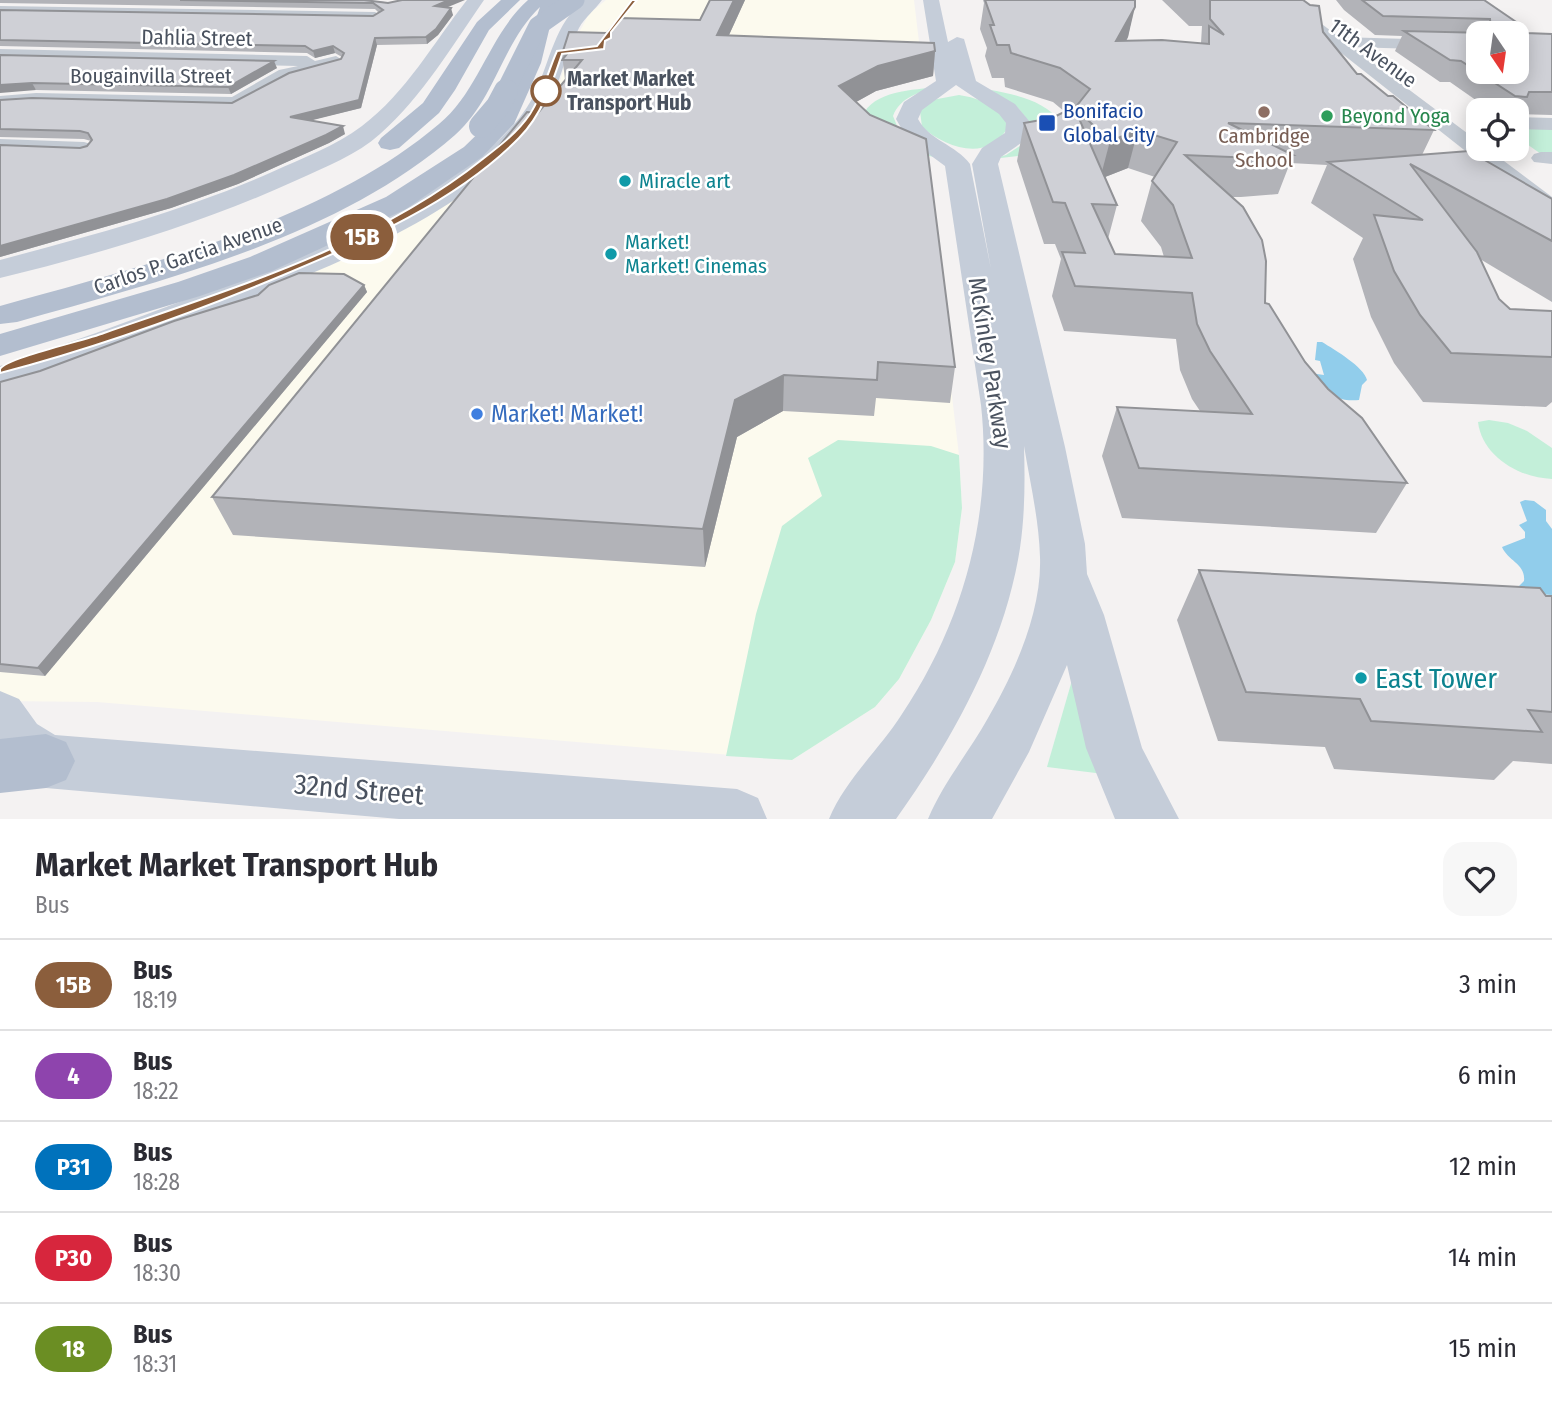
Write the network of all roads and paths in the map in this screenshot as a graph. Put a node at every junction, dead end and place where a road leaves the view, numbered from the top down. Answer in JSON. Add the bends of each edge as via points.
{"nodes":[{"id":1,"x":163,"y":0,"type":"edge"},
{"id":2,"x":476,"y":0,"type":"edge"},
{"id":3,"x":512,"y":0,"type":"edge"},
{"id":4,"x":538,"y":0,"type":"edge"},
{"id":5,"x":594,"y":0,"type":"edge"},
{"id":6,"x":931,"y":0,"type":"edge"},
{"id":7,"x":948,"y":0,"type":"edge"},
{"id":8,"x":1281,"y":0,"type":"edge"},
{"id":9,"x":1300,"y":0,"type":"edge"},
{"id":10,"x":564,"y":4,"type":"edge"},
{"id":11,"x":0,"y":10,"type":"edge"},
{"id":12,"x":143,"y":12,"type":"junction"},
{"id":13,"x":375,"y":16,"type":"edge"},
{"id":14,"x":122,"y":26,"type":"edge"},
{"id":15,"x":103,"y":41,"type":"edge"},
{"id":16,"x":1336,"y":42,"type":"junction"},
{"id":17,"x":1359,"y":43,"type":"junction"},
{"id":18,"x":1466,"y":46,"type":"edge"},
{"id":19,"x":440,"y":52,"type":"junction"},
{"id":20,"x":559,"y":52,"type":"junction"},
{"id":21,"x":0,"y":54,"type":"edge"},
{"id":22,"x":84,"y":57,"type":"junction"},
{"id":23,"x":309,"y":61,"type":"edge"},
{"id":24,"x":336,"y":61,"type":"edge"},
{"id":25,"x":926,"y":96,"type":"junction"},
{"id":26,"x":36,"y":98,"type":"junction"},
{"id":27,"x":987,"y":98,"type":"junction"},
{"id":28,"x":0,"y":101,"type":"edge"},
{"id":29,"x":0,"y":120,"type":"edge"},
{"id":30,"x":1466,"y":121,"type":"edge"},
{"id":31,"x":1529,"y":123,"type":"edge"},
{"id":32,"x":1552,"y":124,"type":"edge"},
{"id":33,"x":0,"y":145,"type":"edge"},
{"id":34,"x":933,"y":145,"type":"junction"},
{"id":35,"x":84,"y":148,"type":"edge"},
{"id":36,"x":1000,"y":148,"type":"junction"},
{"id":37,"x":369,"y":157,"type":"junction"},
{"id":38,"x":1519,"y":161,"type":"edge"},
{"id":39,"x":1552,"y":186,"type":"edge"},
{"id":40,"x":1552,"y":208,"type":"edge"},
{"id":41,"x":0,"y":269,"type":"edge"},
{"id":42,"x":0,"y":290,"type":"edge"},
{"id":43,"x":223,"y":296,"type":"junction"},
{"id":44,"x":0,"y":317,"type":"edge"},
{"id":45,"x":0,"y":322,"type":"edge"},
{"id":46,"x":0,"y":345,"type":"edge"},
{"id":47,"x":0,"y":369,"type":"edge"},
{"id":48,"x":0,"y":378,"type":"edge"},
{"id":49,"x":1064,"y":575,"type":"junction"},
{"id":50,"x":13,"y":745,"type":"edge"},
{"id":51,"x":737,"y":819,"type":"edge"},
{"id":52,"x":859,"y":819,"type":"edge"},
{"id":53,"x":958,"y":819,"type":"edge"},
{"id":54,"x":1149,"y":819,"type":"edge"}],
"edges":[{"from":1,"to":12,"type":"street"},
{"from":2,"to":19,"type":"main road","name":"Carlos P. Garcia Avenue"},
{"from":3,"to":37,"type":"main road","name":"Carlos P. Garcia Avenue","via":[[480,27],[420,121]]},
{"from":4,"to":44,"type":"main road","name":"Carlos P. Garcia Avenue","via":[[517,18],[457,121],[407,161],[325,206],[204,254]]},
{"from":5,"to":20,"type":"main road","name":"Carlos P. Garcia Avenue","via":[[578,15]]},
{"from":6,"to":25,"type":"main road","name":"McKinley Parkway","via":[[947,83]]},
{"from":7,"to":27,"type":"main road","name":"McKinley Parkway","via":[[966,84]]},
{"from":8,"to":16,"type":"street","name":"11th Avenue"},
{"from":9,"to":17,"type":"street","name":"11th Avenue"},
{"from":10,"to":20,"type":"main road","name":"Carlos P. Garcia Avenue"},
{"from":10,"to":45,"type":"main road","bridge":true,"via":[[538,26],[498,106],[481,126],[412,180],[332,220],[215,263]]},
{"from":10,"to":46,"type":"main road","via":[[544,14],[531,63],[506,119],[441,176],[349,226],[261,264]]},
{"from":11,"to":12,"type":"street"},
{"from":12,"to":13,"type":"street"},
{"from":12,"to":14,"type":"street"},
{"from":15,"to":22,"type":"street"},
{"from":16,"to":17,"type":"street"},
{"from":16,"to":40,"type":"street","name":"11th Avenue"},
{"from":17,"to":18,"type":"street"},
{"from":17,"to":30,"type":"street","name":"11th Avenue"},
{"from":19,"to":37,"type":"main road","via":[[420,103]]},
{"from":19,"to":41,"type":"main road","name":"Carlos P. Garcia Avenue","via":[[371,130],[283,179],[152,228]]},
{"from":20,"to":43,"type":"main road","name":"Carlos P. Garcia Avenue","via":[[534,115],[460,182],[365,236]]},
{"from":21,"to":22,"type":"street","name":"Dahlia Street"},
{"from":22,"to":23,"type":"street","name":"Dahlia Street"},
{"from":22,"to":26,"type":"street"},
{"from":24,"to":26,"type":"street","name":"Bougainvilla Street","via":[[285,74],[235,103]]},
{"from":25,"to":27,"type":"main road","via":[[949,93]]},
{"from":25,"to":34,"type":"main road","name":"McKinley Parkway","via":[[912,107],[907,119],[914,132]]},
{"from":26,"to":28,"type":"street","name":"Bougainvilla Street"},
{"from":26,"to":29,"type":"street"},
{"from":27,"to":36,"type":"main road","name":"McKinley Parkway","via":[[1007,109],[1018,122],[1016,136]]},
{"from":31,"to":32,"type":"street"},
{"from":33,"to":35,"type":"street"},
{"from":34,"to":36,"type":"main road","via":[[975,151]]},
{"from":34,"to":52,"type":"main road","name":"McKinley Parkway","via":[[957,164],[1000,404],[1005,467],[998,542],[976,629],[956,676],[928,726]]},
{"from":36,"to":49,"type":"main road","name":"McKinley Parkway","via":[[985,164],[1045,447]]},
{"from":37,"to":42,"type":"main road","name":"Carlos P. Garcia Avenue","via":[[299,194],[199,233]]},
{"from":38,"to":39,"type":"street"},
{"from":43,"to":47,"type":"main road"},
{"from":43,"to":48,"type":"main road","name":"Carlos P. Garcia Avenue","via":[[114,340]]},
{"from":49,"to":53,"type":"main road","name":"McKinley Parkway","via":[[1054,622],[1032,684],[1013,727]]},
{"from":49,"to":54,"type":"main road","via":[[1081,621],[1117,761]]},
{"from":50,"to":51,"type":"main road","name":"32nd Street"}]}
